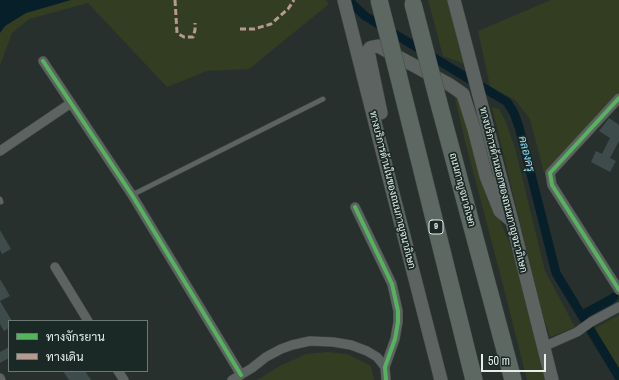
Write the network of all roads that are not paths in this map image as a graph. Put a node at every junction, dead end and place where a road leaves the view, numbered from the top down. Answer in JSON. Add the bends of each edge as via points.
{"nodes":[{"id":1,"x":344,"y":0,"type":"edge"},
{"id":2,"x":379,"y":0,"type":"edge"},
{"id":3,"x":454,"y":0,"type":"edge"},
{"id":4,"x":412,"y":2,"type":"edge"},
{"id":5,"x":43,"y":61,"type":"dead end"},
{"id":6,"x":619,"y":98,"type":"edge"},
{"id":7,"x":323,"y":99,"type":"dead end"},
{"id":8,"x":71,"y":103,"type":"junction"},
{"id":9,"x":0,"y":151,"type":"edge"},
{"id":10,"x":388,"y":174,"type":"junction"},
{"id":11,"x":132,"y":195,"type":"junction"},
{"id":12,"x":355,"y":207,"type":"dead end"},
{"id":13,"x":512,"y":221,"type":"junction"},
{"id":14,"x":55,"y":267,"type":"dead end"},
{"id":15,"x":619,"y":290,"type":"edge"},
{"id":16,"x":619,"y":307,"type":"edge"},
{"id":17,"x":87,"y":320,"type":"edge"},
{"id":18,"x":543,"y":347,"type":"junction"},
{"id":19,"x":385,"y":367,"type":"junction"},
{"id":20,"x":241,"y":375,"type":"junction"},
{"id":21,"x":232,"y":380,"type":"edge"},
{"id":22,"x":386,"y":380,"type":"edge"},
{"id":23,"x":441,"y":380,"type":"edge"},
{"id":24,"x":474,"y":380,"type":"edge"},
{"id":25,"x":513,"y":380,"type":"edge"},
{"id":26,"x":552,"y":380,"type":"edge"}],
"edges":[{"from":1,"to":10,"type":"main road","name":"ทางบริการด้านในของถนนกาญจนาภิเษก"},
{"from":2,"to":24,"type":"highway","number":"9","bridge":true},
{"from":3,"to":13,"type":"main road","name":"ทางบริการด้านนอกของถนนกาญจนาภิเษก"},
{"from":4,"to":25,"type":"highway","name":"ถนนกาญจนาภิเษก","bridge":true},
{"from":5,"to":8,"type":"street"},
{"from":6,"to":15,"type":"street","via":[[550,173],[552,185]]},
{"from":7,"to":11,"type":"lane"},
{"from":8,"to":9,"type":"street"},
{"from":8,"to":11,"type":"street"},
{"from":10,"to":13,"type":"main road","via":[[384,124],[368,51],[378,46],[463,94],[494,197],[500,211]]},
{"from":10,"to":23,"type":"main road","name":"ทางบริการด้านในของถนนกาญจนาภิเษก"},
{"from":11,"to":20,"type":"street"},
{"from":12,"to":19,"type":"street","via":[[392,284],[398,311],[395,339]]},
{"from":13,"to":18,"type":"main road","name":"ทางบริการด้านนอกของถนนกาญจนาภิเษก"},
{"from":14,"to":17,"type":"street"},
{"from":16,"to":18,"type":"street","via":[[577,332]]},
{"from":18,"to":26,"type":"main road","name":"ทางบริการด้านนอกของถนนกาญจนาภิเษก"},
{"from":19,"to":20,"type":"street","via":[[377,357],[367,351],[333,342],[310,341],[281,349]]},
{"from":19,"to":22,"type":"street"},
{"from":20,"to":21,"type":"street"}]}
